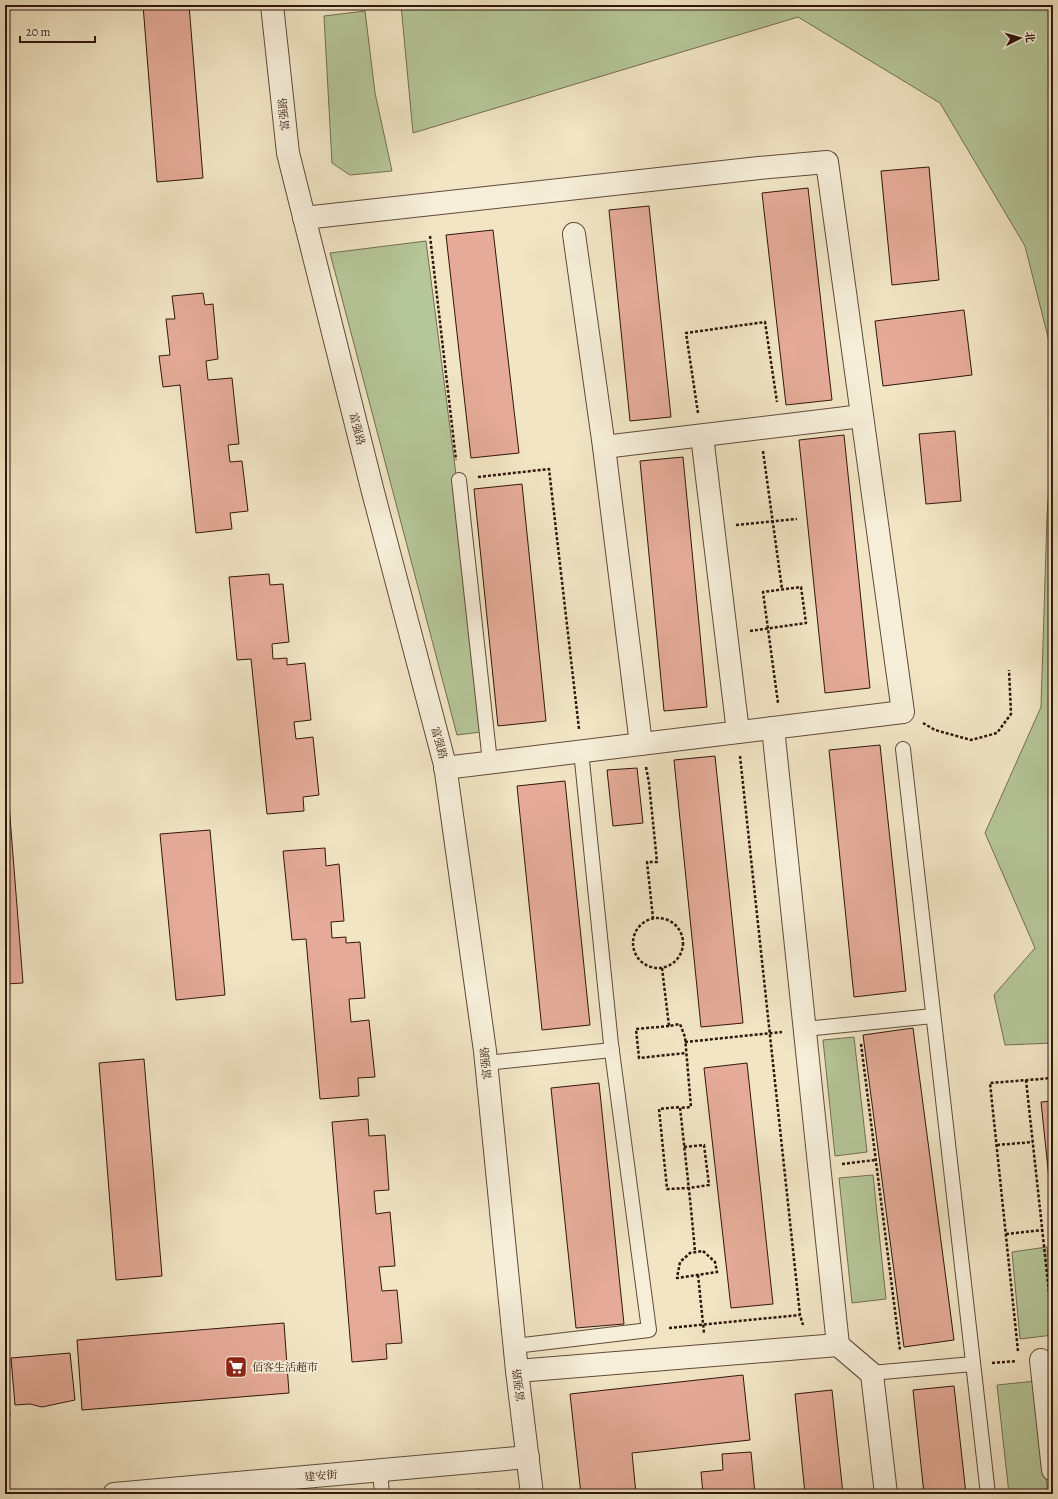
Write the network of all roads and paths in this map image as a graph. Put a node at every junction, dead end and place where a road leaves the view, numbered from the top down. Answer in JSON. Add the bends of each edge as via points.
{"nodes":[{"id":1,"x":272,"y":5,"type":"edge"},
{"id":2,"x":304,"y":218,"type":"junction"},
{"id":3,"x":574,"y":234,"type":"dead end"},
{"id":4,"x":430,"y":236,"type":"dead end"},
{"id":5,"x":862,"y":416,"type":"junction"},
{"id":6,"x":780,"y":426,"type":"junction"},
{"id":7,"x":702,"y":436,"type":"junction"},
{"id":8,"x":604,"y":447,"type":"junction"},
{"id":9,"x":763,"y":451,"type":"dead end"},
{"id":10,"x":459,"y":480,"type":"junction"},
{"id":11,"x":798,"y":519,"type":"dead end"},
{"id":12,"x":773,"y":521,"type":"junction"},
{"id":13,"x":731,"y":526,"type":"dead end"},
{"id":14,"x":782,"y":589,"type":"junction"},
{"id":15,"x":768,"y":629,"type":"junction"},
{"id":16,"x":745,"y":631,"type":"dead end"},
{"id":17,"x":1009,"y":670,"type":"dead end"},
{"id":18,"x":778,"y":700,"type":"dead end"},
{"id":19,"x":903,"y":712,"type":"junction"},
{"id":20,"x":774,"y":728,"type":"junction"},
{"id":21,"x":738,"y":732,"type":"junction"},
{"id":22,"x":641,"y":744,"type":"junction"},
{"id":23,"x":903,"y":749,"type":"dead end"},
{"id":24,"x":581,"y":751,"type":"junction"},
{"id":25,"x":490,"y":762,"type":"junction"},
{"id":26,"x":445,"y":768,"type":"junction"},
{"id":27,"x":649,"y":783,"type":"dead end"},
{"id":28,"x":653,"y":918,"type":"junction"},
{"id":29,"x":662,"y":968,"type":"junction"},
{"id":30,"x":933,"y":1016,"type":"junction"},
{"id":31,"x":858,"y":1024,"type":"junction"},
{"id":32,"x":669,"y":1026,"type":"junction"},
{"id":33,"x":805,"y":1029,"type":"junction"},
{"id":34,"x":770,"y":1033,"type":"junction"},
{"id":35,"x":685,"y":1042,"type":"junction"},
{"id":36,"x":612,"y":1050,"type":"junction"},
{"id":37,"x":686,"y":1053,"type":"junction"},
{"id":38,"x":486,"y":1063,"type":"junction"},
{"id":39,"x":1053,"y":1078,"type":"edge"},
{"id":40,"x":1026,"y":1080,"type":"junction"},
{"id":41,"x":680,"y":1108,"type":"junction"},
{"id":42,"x":1033,"y":1142,"type":"junction"},
{"id":43,"x":997,"y":1145,"type":"junction"},
{"id":44,"x":684,"y":1147,"type":"junction"},
{"id":45,"x":875,"y":1160,"type":"junction"},
{"id":46,"x":819,"y":1166,"type":"junction"},
{"id":47,"x":689,"y":1188,"type":"junction"},
{"id":48,"x":1043,"y":1230,"type":"junction"},
{"id":49,"x":1006,"y":1234,"type":"junction"},
{"id":50,"x":695,"y":1252,"type":"junction"},
{"id":51,"x":698,"y":1275,"type":"junction"},
{"id":52,"x":800,"y":1315,"type":"junction"},
{"id":53,"x":703,"y":1324,"type":"junction"},
{"id":54,"x":672,"y":1328,"type":"dead end"},
{"id":55,"x":1053,"y":1329,"type":"edge"},
{"id":56,"x":838,"y":1345,"type":"junction"},
{"id":57,"x":514,"y":1346,"type":"junction"},
{"id":58,"x":808,"y":1347,"type":"junction"},
{"id":59,"x":1019,"y":1354,"type":"dead end"},
{"id":60,"x":706,"y":1356,"type":"junction"},
{"id":61,"x":1047,"y":1359,"type":"edge"},
{"id":62,"x":1020,"y":1361,"type":"dead end"},
{"id":63,"x":973,"y":1364,"type":"junction"},
{"id":64,"x":902,"y":1370,"type":"junction"},
{"id":65,"x":517,"y":1371,"type":"junction"},
{"id":66,"x":871,"y":1373,"type":"junction"},
{"id":67,"x":528,"y":1457,"type":"junction"},
{"id":68,"x":380,"y":1470,"type":"junction"},
{"id":69,"x":1053,"y":1470,"type":"edge"},
{"id":70,"x":236,"y":1489,"type":"edge"},
{"id":71,"x":114,"y":1494,"type":"edge"},
{"id":72,"x":382,"y":1494,"type":"edge"},
{"id":73,"x":532,"y":1494,"type":"edge"},
{"id":74,"x":886,"y":1494,"type":"edge"},
{"id":75,"x":988,"y":1494,"type":"edge"}],
"edges":[{"from":1,"to":2,"type":"street","name":"富强路","via":[[288,153]]},
{"from":2,"to":5,"type":"street","via":[[827,162]]},
{"from":2,"to":26,"type":"street","name":"富强路"},
{"from":3,"to":8,"type":"street"},
{"from":4,"to":10,"type":"path"},
{"from":5,"to":6,"type":"street"},
{"from":5,"to":19,"type":"street"},
{"from":6,"to":7,"type":"street"},
{"from":6,"to":7,"type":"path","via":[[765,322],[686,333]]},
{"from":7,"to":8,"type":"street"},
{"from":7,"to":21,"type":"street"},
{"from":8,"to":22,"type":"street"},
{"from":9,"to":12,"type":"path"},
{"from":10,"to":24,"type":"path","via":[[549,469]]},
{"from":10,"to":25,"type":"lane"},
{"from":11,"to":12,"type":"path"},
{"from":12,"to":13,"type":"path"},
{"from":12,"to":14,"type":"path"},
{"from":14,"to":15,"type":"path","via":[[763,592]]},
{"from":14,"to":15,"type":"path","via":[[801,587],[806,624]]},
{"from":15,"to":16,"type":"path"},
{"from":15,"to":18,"type":"path"},
{"from":17,"to":19,"type":"path","via":[[1011,714],[997,733],[971,740],[935,730]]},
{"from":19,"to":20,"type":"street"},
{"from":20,"to":21,"type":"street"},
{"from":20,"to":33,"type":"street"},
{"from":21,"to":22,"type":"street"},
{"from":21,"to":34,"type":"path"},
{"from":22,"to":24,"type":"street"},
{"from":23,"to":30,"type":"lane"},
{"from":24,"to":25,"type":"street"},
{"from":24,"to":36,"type":"lane"},
{"from":25,"to":26,"type":"street"},
{"from":26,"to":38,"type":"street","name":"富强路"},
{"from":27,"to":28,"type":"path","via":[[657,862],[647,862]]},
{"from":28,"to":29,"type":"path","via":[[639,927],[634,934],[634,947],[638,959],[645,965]]},
{"from":28,"to":29,"type":"path","via":[[669,920],[676,925],[684,939],[681,955],[676,962]]},
{"from":29,"to":32,"type":"path"},
{"from":30,"to":31,"type":"lane"},
{"from":30,"to":63,"type":"lane"},
{"from":31,"to":33,"type":"lane"},
{"from":31,"to":45,"type":"path"},
{"from":32,"to":35,"type":"path","via":[[680,1024]]},
{"from":32,"to":37,"type":"path","via":[[636,1029],[639,1058]]},
{"from":33,"to":34,"type":"path"},
{"from":33,"to":46,"type":"street"},
{"from":34,"to":35,"type":"path"},
{"from":34,"to":52,"type":"path"},
{"from":35,"to":37,"type":"path"},
{"from":36,"to":38,"type":"lane"},
{"from":36,"to":57,"type":"lane","via":[[649,1330]]},
{"from":37,"to":41,"type":"path","via":[[691,1106]]},
{"from":38,"to":57,"type":"street","name":"富强路"},
{"from":39,"to":40,"type":"path"},
{"from":40,"to":42,"type":"path"},
{"from":40,"to":43,"type":"path","via":[[990,1083]]},
{"from":41,"to":44,"type":"path"},
{"from":41,"to":47,"type":"path","via":[[659,1109],[667,1189]]},
{"from":42,"to":43,"type":"path"},
{"from":42,"to":48,"type":"path"},
{"from":43,"to":49,"type":"path"},
{"from":44,"to":47,"type":"path"},
{"from":44,"to":47,"type":"path","via":[[704,1145],[708,1185]]},
{"from":45,"to":46,"type":"path"},
{"from":45,"to":64,"type":"path"},
{"from":46,"to":56,"type":"street"},
{"from":47,"to":50,"type":"path"},
{"from":48,"to":49,"type":"path"},
{"from":48,"to":55,"type":"path"},
{"from":49,"to":59,"type":"path"},
{"from":50,"to":51,"type":"path","via":[[702,1251],[715,1262],[717,1272]]},
{"from":50,"to":51,"type":"path","via":[[680,1262],[677,1278]]},
{"from":51,"to":53,"type":"path"},
{"from":52,"to":53,"type":"path"},
{"from":52,"to":58,"type":"path"},
{"from":53,"to":54,"type":"path"},
{"from":53,"to":60,"type":"path"},
{"from":56,"to":58,"type":"street"},
{"from":56,"to":66,"type":"street"},
{"from":57,"to":65,"type":"street","name":"富强路"},
{"from":58,"to":60,"type":"street"},
{"from":60,"to":65,"type":"street"},
{"from":61,"to":69,"type":"street"},
{"from":62,"to":63,"type":"path"},
{"from":63,"to":64,"type":"lane"},
{"from":63,"to":75,"type":"lane"},
{"from":64,"to":66,"type":"lane"},
{"from":65,"to":67,"type":"street","name":"富强路"},
{"from":66,"to":74,"type":"street"},
{"from":67,"to":68,"type":"street","name":"建安街"},
{"from":67,"to":73,"type":"street","name":"富强路"},
{"from":68,"to":70,"type":"street","name":"建安街"},
{"from":68,"to":72,"type":"lane"},
{"from":70,"to":71,"type":"street","name":"建安街"}]}
